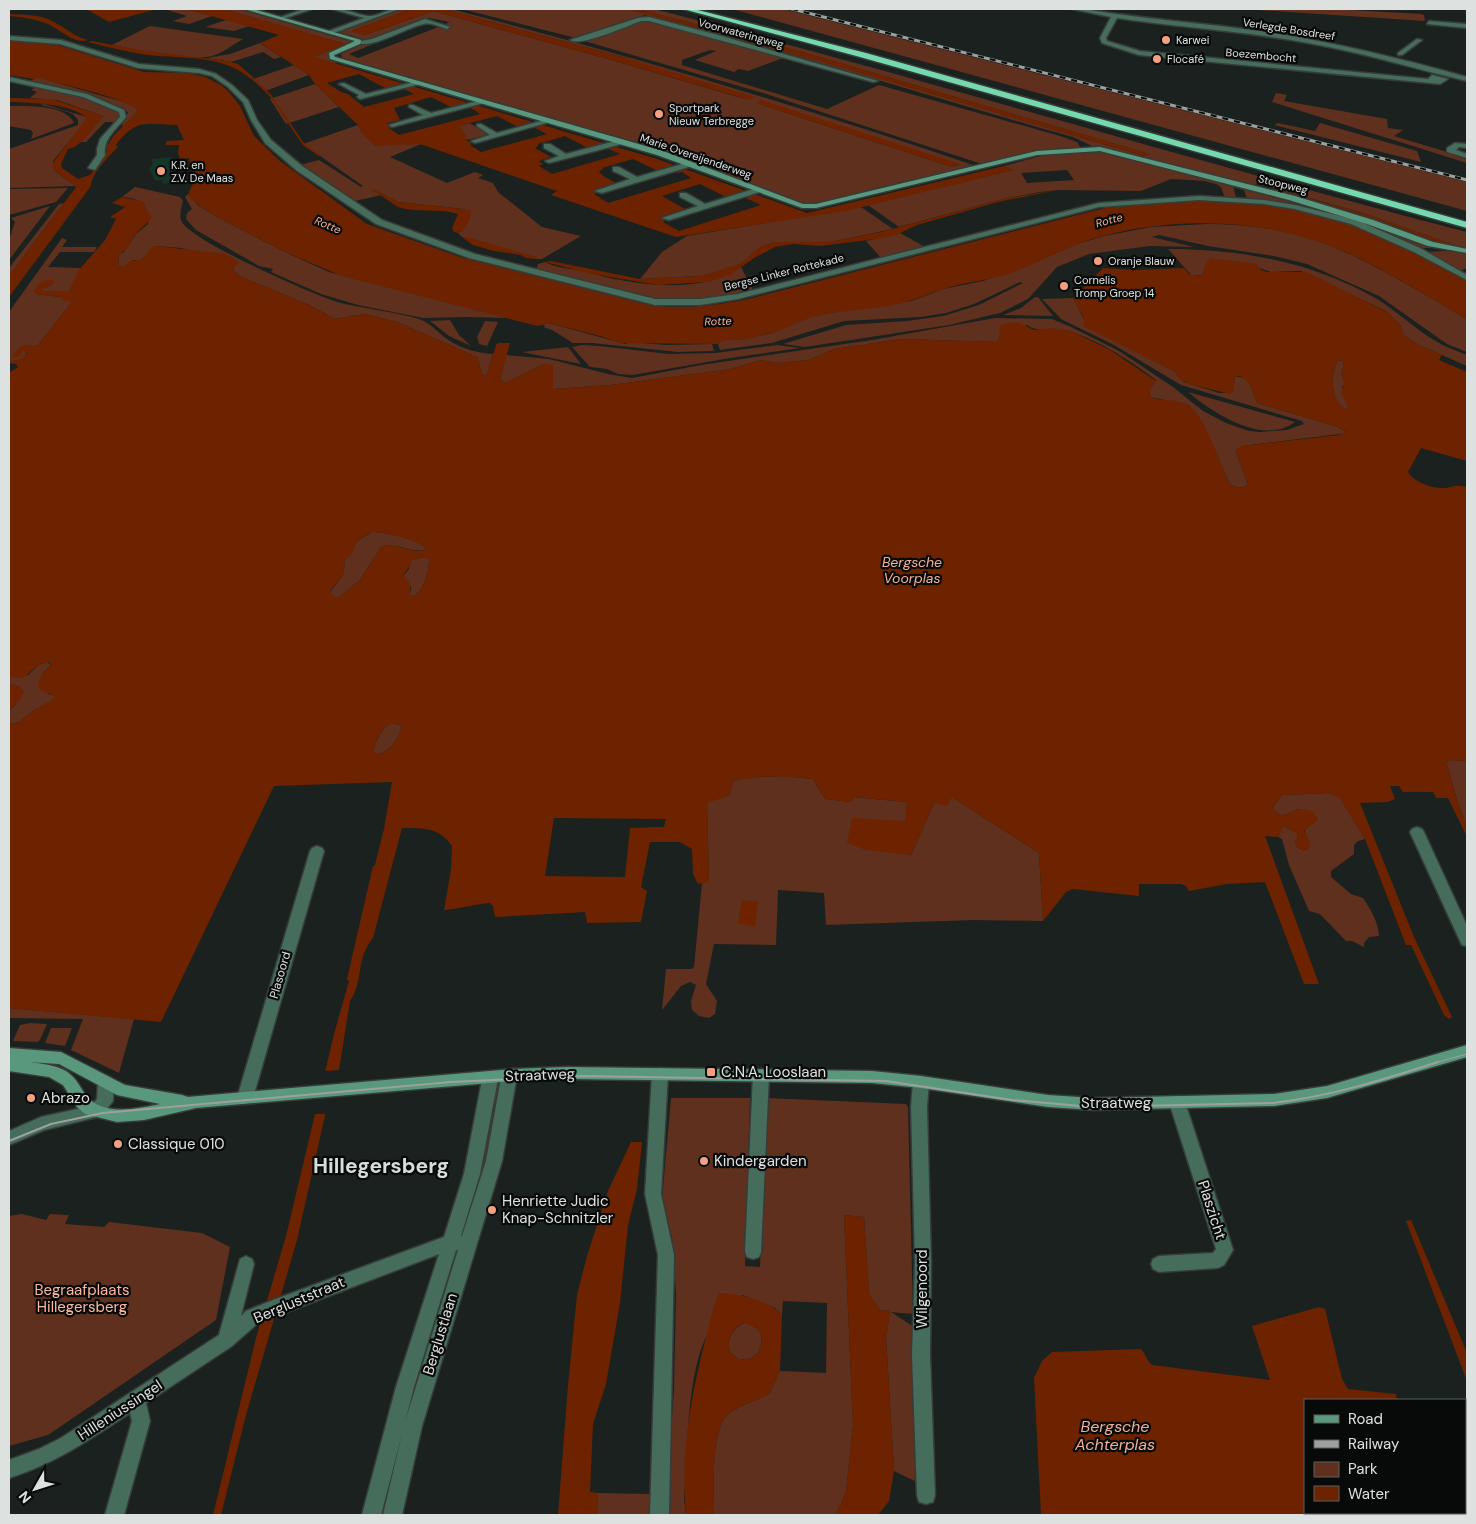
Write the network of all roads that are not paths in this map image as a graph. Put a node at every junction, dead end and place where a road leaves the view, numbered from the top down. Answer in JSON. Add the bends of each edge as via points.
{"nodes":[{"id":1,"x":247,"y":9,"type":"edge"},
{"id":2,"x":309,"y":9,"type":"edge"},
{"id":3,"x":335,"y":9,"type":"edge"},
{"id":4,"x":396,"y":9,"type":"edge"},
{"id":5,"x":687,"y":9,"type":"edge"},
{"id":6,"x":718,"y":9,"type":"edge"},
{"id":7,"x":1076,"y":9,"type":"edge"},
{"id":8,"x":1093,"y":9,"type":"edge"},
{"id":9,"x":1112,"y":14,"type":"junction"},
{"id":10,"x":281,"y":18,"type":"junction"},
{"id":11,"x":370,"y":18,"type":"junction"},
{"id":12,"x":1429,"y":23,"type":"dead end"},
{"id":13,"x":1467,"y":26,"type":"edge"},
{"id":14,"x":448,"y":27,"type":"dead end"},
{"id":15,"x":331,"y":32,"type":"junction"},
{"id":16,"x":9,"y":38,"type":"edge"},
{"id":17,"x":573,"y":40,"type":"dead end"},
{"id":18,"x":1419,"y":40,"type":"dead end"},
{"id":19,"x":358,"y":42,"type":"junction"},
{"id":20,"x":1467,"y":75,"type":"edge"},
{"id":21,"x":9,"y":79,"type":"edge"},
{"id":22,"x":875,"y":81,"type":"dead end"},
{"id":23,"x":1430,"y":81,"type":"dead end"},
{"id":24,"x":342,"y":84,"type":"dead end"},
{"id":25,"x":415,"y":84,"type":"junction"},
{"id":26,"x":478,"y":102,"type":"junction"},
{"id":27,"x":411,"y":106,"type":"dead end"},
{"id":28,"x":429,"y":115,"type":"junction"},
{"id":29,"x":545,"y":122,"type":"junction"},
{"id":30,"x":392,"y":125,"type":"dead end"},
{"id":31,"x":479,"y":125,"type":"dead end"},
{"id":32,"x":496,"y":135,"type":"junction"},
{"id":33,"x":475,"y":141,"type":"dead end"},
{"id":34,"x":619,"y":142,"type":"junction"},
{"id":35,"x":547,"y":146,"type":"dead end"},
{"id":36,"x":1467,"y":146,"type":"edge"},
{"id":37,"x":1090,"y":149,"type":"joint"},
{"id":38,"x":1467,"y":156,"type":"edge"},
{"id":39,"x":566,"y":157,"type":"junction"},
{"id":40,"x":549,"y":162,"type":"dead end"},
{"id":41,"x":686,"y":165,"type":"junction"},
{"id":42,"x":92,"y":168,"type":"dead end"},
{"id":43,"x":616,"y":170,"type":"dead end"},
{"id":44,"x":636,"y":180,"type":"junction"},
{"id":45,"x":599,"y":191,"type":"dead end"},
{"id":46,"x":754,"y":191,"type":"junction"},
{"id":47,"x":683,"y":196,"type":"dead end"},
{"id":48,"x":704,"y":206,"type":"junction"},
{"id":49,"x":1467,"y":216,"type":"edge"},
{"id":50,"x":666,"y":218,"type":"dead end"},
{"id":51,"x":1467,"y":225,"type":"edge"},
{"id":52,"x":1467,"y":251,"type":"edge"},
{"id":53,"x":1467,"y":278,"type":"edge"},
{"id":54,"x":1417,"y":832,"type":"dead end"},
{"id":55,"x":317,"y":851,"type":"dead end"},
{"id":56,"x":1467,"y":941,"type":"edge"},
{"id":57,"x":1467,"y":1051,"type":"edge"},
{"id":58,"x":9,"y":1054,"type":"edge"},
{"id":59,"x":19,"y":1062,"type":"edge"},
{"id":60,"x":660,"y":1074,"type":"junction"},
{"id":61,"x":512,"y":1075,"type":"junction"},
{"id":62,"x":761,"y":1075,"type":"junction"},
{"id":63,"x":488,"y":1077,"type":"junction"},
{"id":64,"x":106,"y":1082,"type":"junction"},
{"id":65,"x":921,"y":1082,"type":"junction"},
{"id":66,"x":245,"y":1098,"type":"junction"},
{"id":67,"x":196,"y":1102,"type":"junction"},
{"id":68,"x":1177,"y":1102,"type":"junction"},
{"id":69,"x":96,"y":1111,"type":"junction"},
{"id":70,"x":9,"y":1138,"type":"edge"},
{"id":71,"x":450,"y":1242,"type":"junction"},
{"id":72,"x":468,"y":1244,"type":"junction"},
{"id":73,"x":754,"y":1252,"type":"dead end"},
{"id":74,"x":246,"y":1264,"type":"dead end"},
{"id":75,"x":1159,"y":1264,"type":"dead end"},
{"id":76,"x":226,"y":1340,"type":"junction"},
{"id":77,"x":136,"y":1400,"type":"junction"},
{"id":78,"x":395,"y":1423,"type":"junction"},
{"id":79,"x":414,"y":1426,"type":"junction"},
{"id":80,"x":9,"y":1468,"type":"edge"},
{"id":81,"x":926,"y":1495,"type":"dead end"},
{"id":82,"x":115,"y":1515,"type":"edge"},
{"id":83,"x":372,"y":1515,"type":"edge"},
{"id":84,"x":393,"y":1515,"type":"edge"},
{"id":85,"x":660,"y":1515,"type":"edge"}],
"edges":[{"from":1,"to":10,"type":"street"},
{"from":2,"to":10,"type":"street"},
{"from":3,"to":11,"type":"street"},
{"from":4,"to":11,"type":"street"},
{"from":5,"to":51,"type":"highway","via":[[872,57]]},
{"from":6,"to":49,"type":"highway"},
{"from":7,"to":9,"type":"street","name":"Verlegde Bosdreef"},
{"from":8,"to":9,"type":"street","name":"Verlegde Bosdreef"},
{"from":9,"to":20,"type":"street","name":"Verlegde Bosdreef","via":[[1268,31]]},
{"from":9,"to":23,"type":"street","name":"Boezembocht","via":[[1104,42],[1139,53]]},
{"from":10,"to":15,"type":"street"},
{"from":11,"to":15,"type":"street"},
{"from":12,"to":13,"type":"street"},
{"from":14,"to":19,"type":"street","via":[[425,21],[373,41]]},
{"from":15,"to":19,"type":"street"},
{"from":16,"to":53,"type":"street","name":"Bergse Linker Rottekade","via":[[61,42],[138,66],[214,75],[246,101],[268,141],[299,168],[379,222],[472,256],[655,302],[700,302],[738,296],[1099,205],[1199,198],[1264,202],[1354,222],[1417,250]]},
{"from":17,"to":22,"type":"street","name":"Voorwateringweg","via":[[649,19]]},
{"from":18,"to":20,"type":"street","via":[[1400,54]]},
{"from":19,"to":25,"type":"street","name":"Marie Overeijenderweg","via":[[333,53],[331,57]]},
{"from":21,"to":42,"type":"street","via":[[119,108],[124,114],[103,140],[102,155]]},
{"from":24,"to":25,"type":"street","via":[[362,97]]},
{"from":25,"to":26,"type":"street","name":"Marie Overeijenderweg"},
{"from":26,"to":28,"type":"street"},
{"from":26,"to":29,"type":"street","name":"Marie Overeijenderweg"},
{"from":27,"to":28,"type":"street"},
{"from":28,"to":30,"type":"street"},
{"from":29,"to":32,"type":"street"},
{"from":29,"to":34,"type":"street","name":"Marie Overeijenderweg"},
{"from":31,"to":32,"type":"street"},
{"from":32,"to":33,"type":"street"},
{"from":34,"to":39,"type":"street"},
{"from":34,"to":41,"type":"street","name":"Marie Overeijenderweg"},
{"from":35,"to":39,"type":"street"},
{"from":36,"to":38,"type":"street","via":[[1458,145],[1450,150]]},
{"from":37,"to":46,"type":"street","name":"Marie Overeijenderweg","via":[[1029,155],[811,207]]},
{"from":37,"to":52,"type":"street","name":"Stoopweg","via":[[1107,150],[1292,198],[1445,248]]},
{"from":39,"to":40,"type":"street"},
{"from":41,"to":44,"type":"street"},
{"from":41,"to":46,"type":"street","name":"Marie Overeijenderweg"},
{"from":43,"to":44,"type":"street"},
{"from":44,"to":45,"type":"street"},
{"from":46,"to":48,"type":"street"},
{"from":47,"to":48,"type":"street"},
{"from":48,"to":50,"type":"street"},
{"from":54,"to":56,"type":"street"},
{"from":55,"to":66,"type":"street","name":"Plasoord"},
{"from":57,"to":68,"type":"street","name":"Straatweg","via":[[1327,1092],[1274,1100]]},
{"from":58,"to":59,"type":"street"},
{"from":59,"to":64,"type":"street","via":[[61,1058]]},
{"from":59,"to":69,"type":"street","via":[[59,1074],[86,1105]]},
{"from":60,"to":61,"type":"street","name":"Straatweg"},
{"from":60,"to":62,"type":"street","name":"Straatweg"},
{"from":60,"to":85,"type":"street","via":[[653,1194],[666,1255]]},
{"from":61,"to":63,"type":"street","name":"Straatweg"},
{"from":61,"to":72,"type":"street","name":"Berglustlaan","via":[[494,1161]]},
{"from":62,"to":65,"type":"street","name":"Straatweg"},
{"from":62,"to":73,"type":"street"},
{"from":63,"to":66,"type":"street","name":"Straatweg"},
{"from":63,"to":71,"type":"street","name":"Berglustlaan","via":[[480,1144]]},
{"from":64,"to":67,"type":"street","via":[[131,1094]]},
{"from":64,"to":69,"type":"street","via":[[105,1101]]},
{"from":65,"to":68,"type":"street","name":"Straatweg","via":[[1048,1101],[1094,1104]]},
{"from":65,"to":81,"type":"street","name":"Wilgenoord","via":[[921,1355]]},
{"from":66,"to":67,"type":"street","name":"Straatweg"},
{"from":67,"to":69,"type":"street","via":[[144,1114],[117,1116]]},
{"from":68,"to":75,"type":"street","name":"Plaszicht","via":[[1225,1250],[1218,1260]]},
{"from":69,"to":70,"type":"street","via":[[41,1124]]},
{"from":71,"to":72,"type":"street"},
{"from":71,"to":76,"type":"street","name":"Bergluststraat","via":[[271,1309],[252,1318]]},
{"from":71,"to":78,"type":"street","name":"Berglustlaan"},
{"from":72,"to":79,"type":"street","name":"Berglustlaan"},
{"from":74,"to":76,"type":"street","name":"Bergluststraat"},
{"from":76,"to":77,"type":"street","name":"Hilleniussingel"},
{"from":77,"to":80,"type":"street","name":"Hilleniussingel","via":[[56,1451]]},
{"from":77,"to":82,"type":"street","via":[[141,1421]]},
{"from":78,"to":79,"type":"street"},
{"from":78,"to":83,"type":"street","name":"Berglustlaan"},
{"from":79,"to":84,"type":"street","name":"Berglustlaan"}]}
